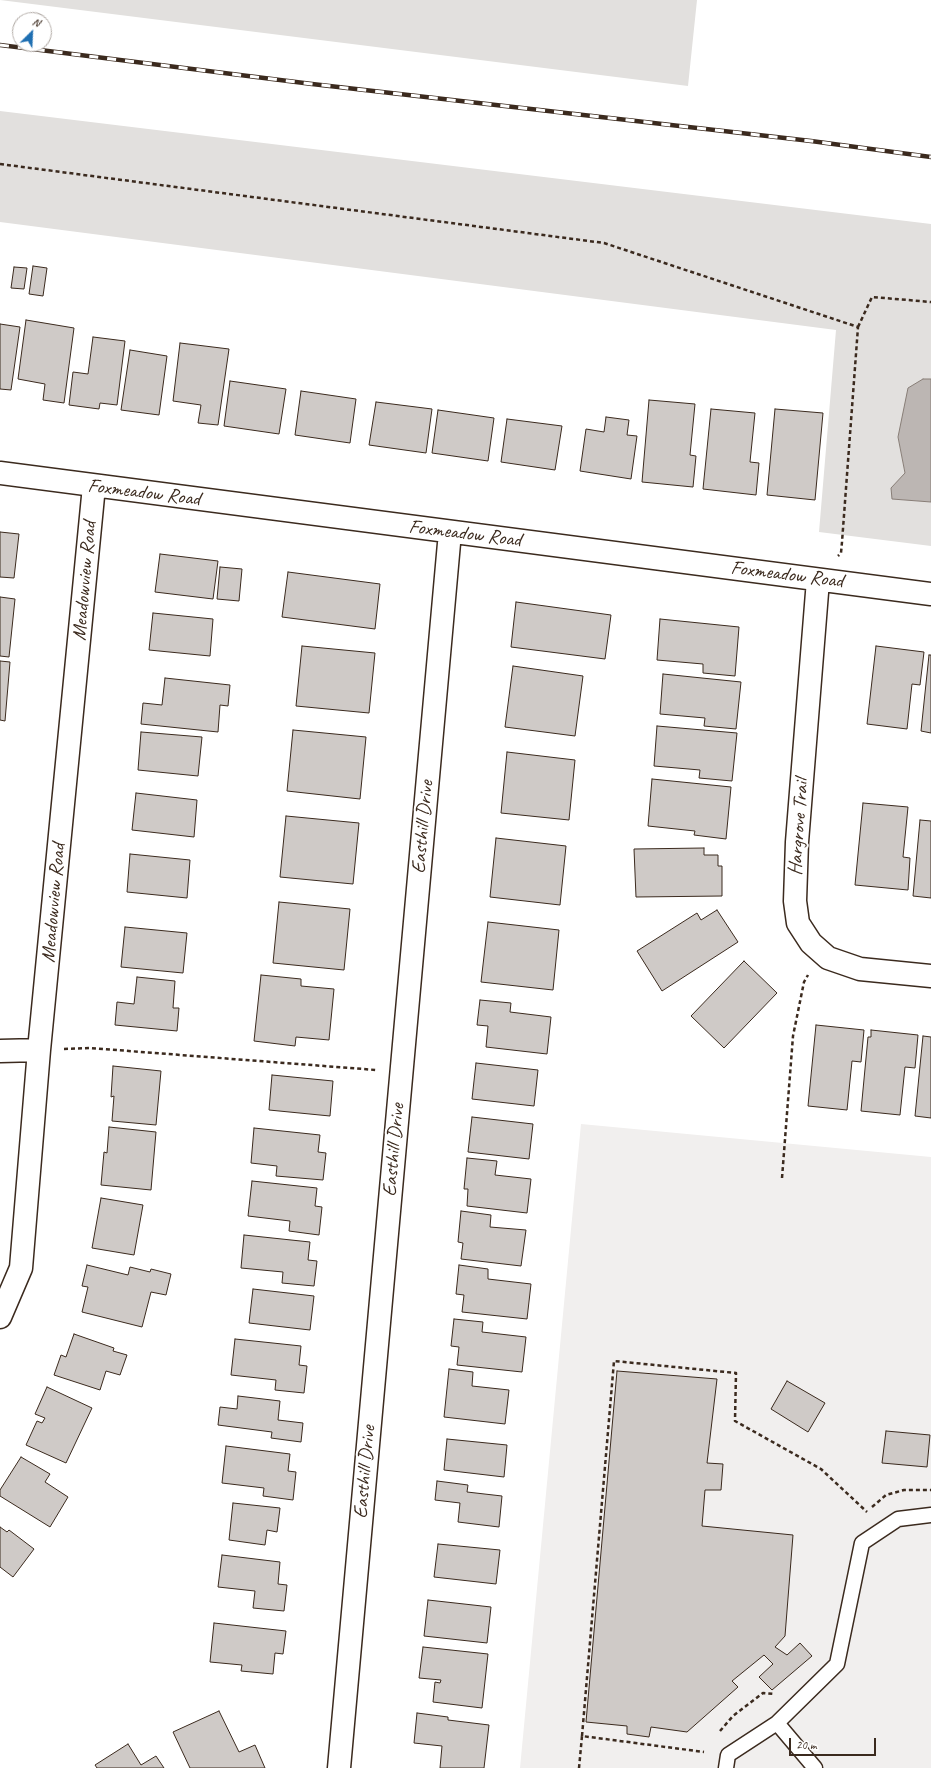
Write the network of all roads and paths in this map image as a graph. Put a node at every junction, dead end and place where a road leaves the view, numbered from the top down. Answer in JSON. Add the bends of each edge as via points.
{"nodes":[{"id":1,"x":0,"y":164,"type":"edge"},
{"id":2,"x":931,"y":302,"type":"edge"},
{"id":3,"x":858,"y":327,"type":"junction"},
{"id":4,"x":0,"y":473,"type":"edge"},
{"id":5,"x":94,"y":486,"type":"junction"},
{"id":6,"x":450,"y":532,"type":"junction"},
{"id":7,"x":818,"y":580,"type":"junction"},
{"id":8,"x":931,"y":594,"type":"edge"},
{"id":9,"x":821,"y":952,"type":"junction"},
{"id":10,"x":931,"y":976,"type":"edge"},
{"id":11,"x":40,"y":1050,"type":"junction"},
{"id":12,"x":0,"y":1051,"type":"edge"},
{"id":13,"x":401,"y":1072,"type":"junction"},
{"id":14,"x":782,"y":1178,"type":"dead end"},
{"id":15,"x":0,"y":1317,"type":"edge"},
{"id":16,"x":931,"y":1490,"type":"edge"},
{"id":17,"x":867,"y":1512,"type":"junction"},
{"id":18,"x":931,"y":1514,"type":"edge"},
{"id":19,"x":862,"y":1516,"type":"dead end"},
{"id":20,"x":779,"y":1694,"type":"dead end"},
{"id":21,"x":777,"y":1723,"type":"junction"},
{"id":22,"x":718,"y":1734,"type":"dead end"},
{"id":23,"x":582,"y":1736,"type":"junction"},
{"id":24,"x":709,"y":1746,"type":"dead end"},
{"id":25,"x":704,"y":1752,"type":"junction"},
{"id":26,"x":703,"y":1757,"type":"dead end"},
{"id":27,"x":339,"y":1768,"type":"edge"},
{"id":28,"x":579,"y":1768,"type":"edge"},
{"id":29,"x":726,"y":1768,"type":"edge"},
{"id":30,"x":814,"y":1768,"type":"edge"}],
"edges":[{"from":1,"to":3,"type":"path","via":[[604,243]]},
{"from":2,"to":3,"type":"path","via":[[872,298]]},
{"from":3,"to":7,"type":"path","via":[[841,553]]},
{"from":4,"to":5,"type":"street","name":"Foxmeadow Road"},
{"from":5,"to":6,"type":"street","name":"Foxmeadow Road"},
{"from":5,"to":11,"type":"street","name":"Meadowview Road"},
{"from":6,"to":7,"type":"street","name":"Foxmeadow Road"},
{"from":6,"to":13,"type":"street","name":"Easthill Drive"},
{"from":7,"to":8,"type":"street","name":"Foxmeadow Road"},
{"from":7,"to":9,"type":"street","name":"Hargrove Trail","via":[[797,842],[795,901],[798,923],[811,943]]},
{"from":9,"to":10,"type":"street","name":"Hargrove Trail","via":[[828,958],[860,969]]},
{"from":9,"to":14,"type":"path","via":[[804,982],[793,1036]]},
{"from":11,"to":12,"type":"street"},
{"from":11,"to":13,"type":"path","via":[[90,1048]]},
{"from":11,"to":15,"type":"street","name":"Meadowview Road","via":[[20,1268]]},
{"from":13,"to":27,"type":"street","name":"Easthill Drive"},
{"from":16,"to":17,"type":"path","via":[[904,1490],[886,1495]]},
{"from":17,"to":19,"type":"path"},
{"from":17,"to":23,"type":"path","via":[[821,1469],[735,1421],[736,1373],[614,1361]]},
{"from":18,"to":21,"type":"lane","via":[[898,1519],[862,1543],[836,1664]]},
{"from":20,"to":22,"type":"path","via":[[763,1693],[733,1716]]},
{"from":21,"to":29,"type":"lane","via":[[728,1755]]},
{"from":21,"to":30,"type":"lane"},
{"from":23,"to":25,"type":"path"},
{"from":23,"to":28,"type":"path"},
{"from":24,"to":25,"type":"path"},
{"from":25,"to":26,"type":"path"}]}
